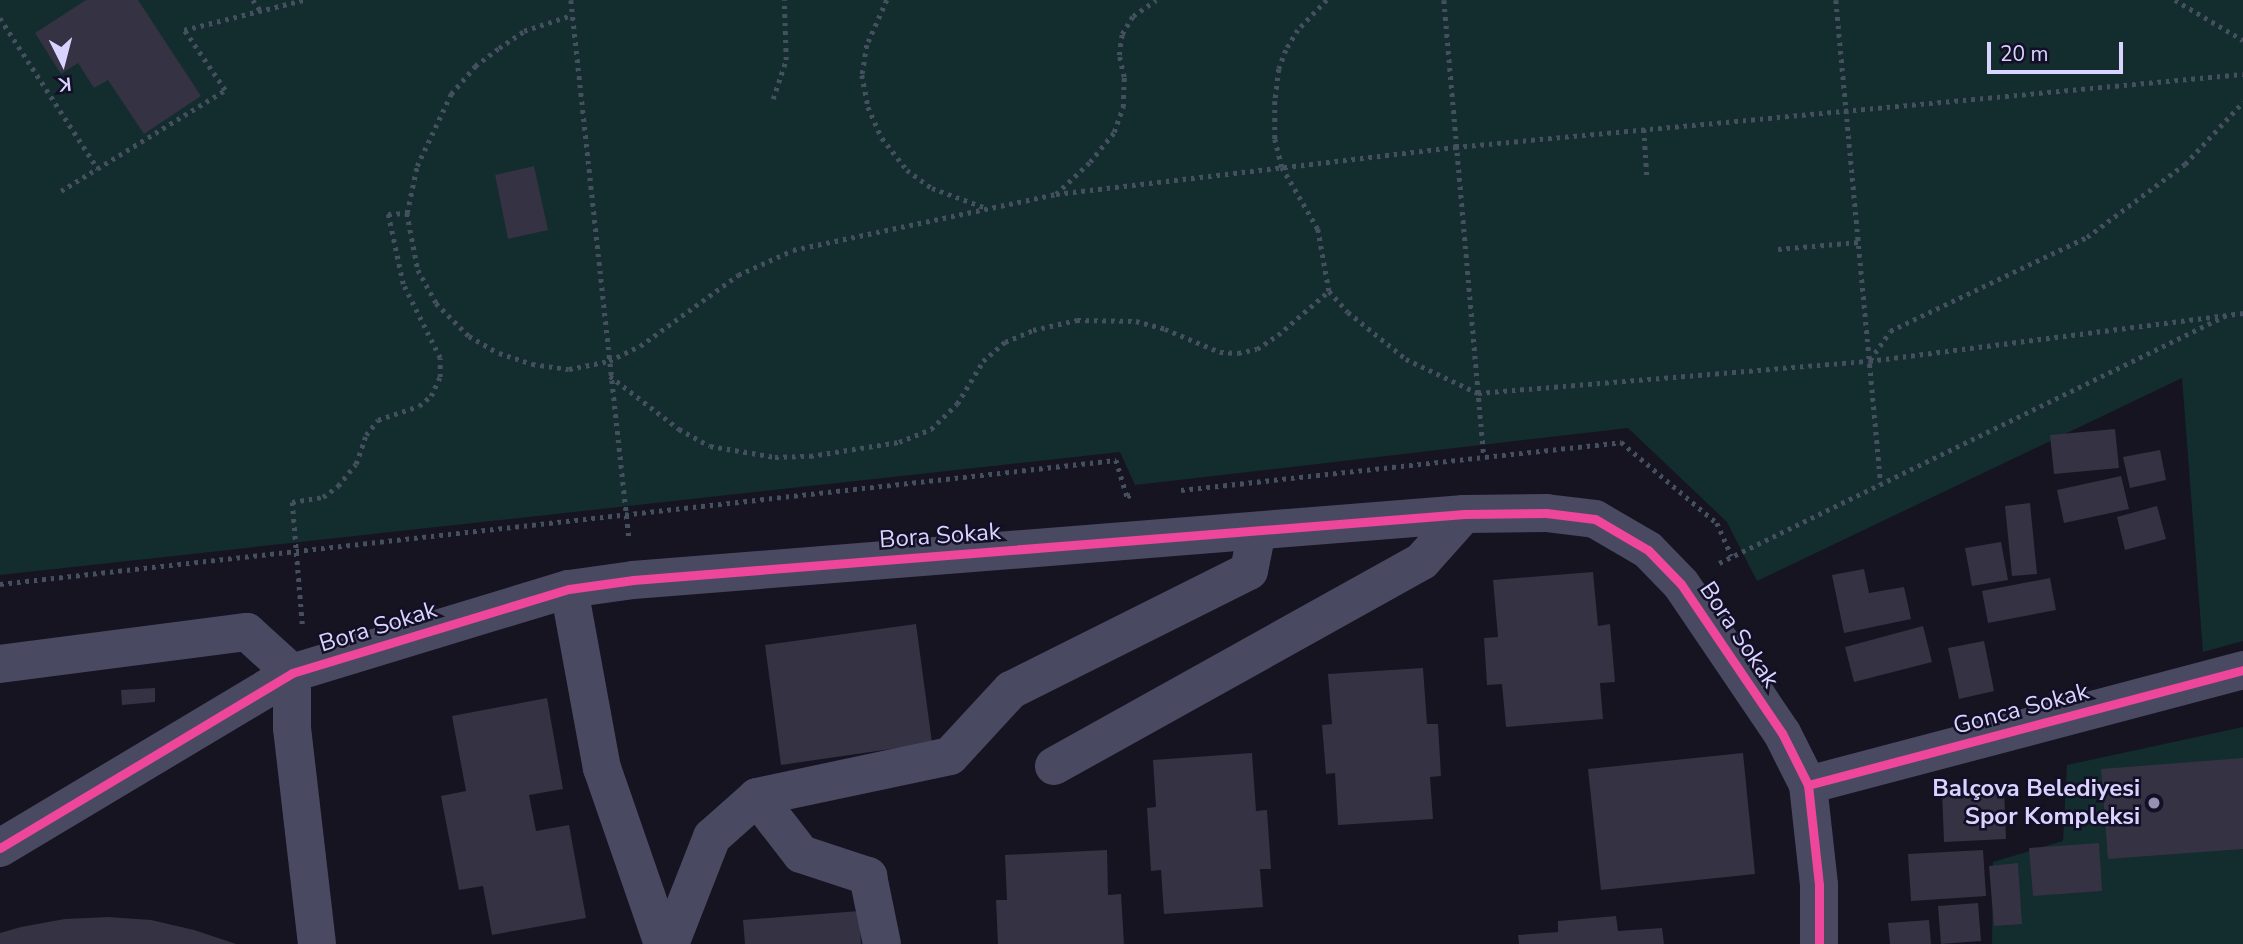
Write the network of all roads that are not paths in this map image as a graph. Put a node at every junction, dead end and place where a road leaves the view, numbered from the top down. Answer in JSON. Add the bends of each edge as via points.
{"nodes":[{"id":1,"x":1464,"y":514,"type":"junction"},
{"id":2,"x":1256,"y":531,"type":"junction"},
{"id":3,"x":569,"y":589,"type":"junction"},
{"id":4,"x":0,"y":664,"type":"edge"},
{"id":5,"x":2243,"y":670,"type":"edge"},
{"id":6,"x":292,"y":673,"type":"junction"},
{"id":7,"x":1054,"y":766,"type":"dead end"},
{"id":8,"x":1808,"y":785,"type":"junction"},
{"id":9,"x":757,"y":797,"type":"junction"},
{"id":10,"x":0,"y":848,"type":"edge"},
{"id":11,"x":317,"y":944,"type":"edge"},
{"id":12,"x":663,"y":944,"type":"edge"},
{"id":13,"x":670,"y":944,"type":"edge"},
{"id":14,"x":882,"y":944,"type":"edge"},
{"id":15,"x":1819,"y":944,"type":"edge"}],
"edges":[{"from":1,"to":2,"type":"street","name":"Bora Sokak"},
{"from":1,"to":7,"type":"street","via":[[1422,561]]},
{"from":1,"to":8,"type":"street","name":"Bora Sokak","via":[[1546,513],[1595,519],[1648,550],[1681,584],[1782,733]]},
{"from":2,"to":3,"type":"street","name":"Bora Sokak","via":[[633,580]]},
{"from":2,"to":9,"type":"street","via":[[1250,571],[1011,690],[950,756]]},
{"from":3,"to":6,"type":"street","name":"Bora Sokak"},
{"from":3,"to":12,"type":"street","via":[[602,768]]},
{"from":4,"to":6,"type":"street","via":[[247,632]]},
{"from":5,"to":8,"type":"street","name":"Gonca Sokak"},
{"from":6,"to":10,"type":"street","name":"Bora Sokak"},
{"from":6,"to":11,"type":"street","via":[[292,728]]},
{"from":8,"to":15,"type":"street","via":[[1819,885]]},
{"from":9,"to":13,"type":"street","via":[[712,837]]},
{"from":9,"to":14,"type":"street","via":[[801,855],[868,876]]}]}
